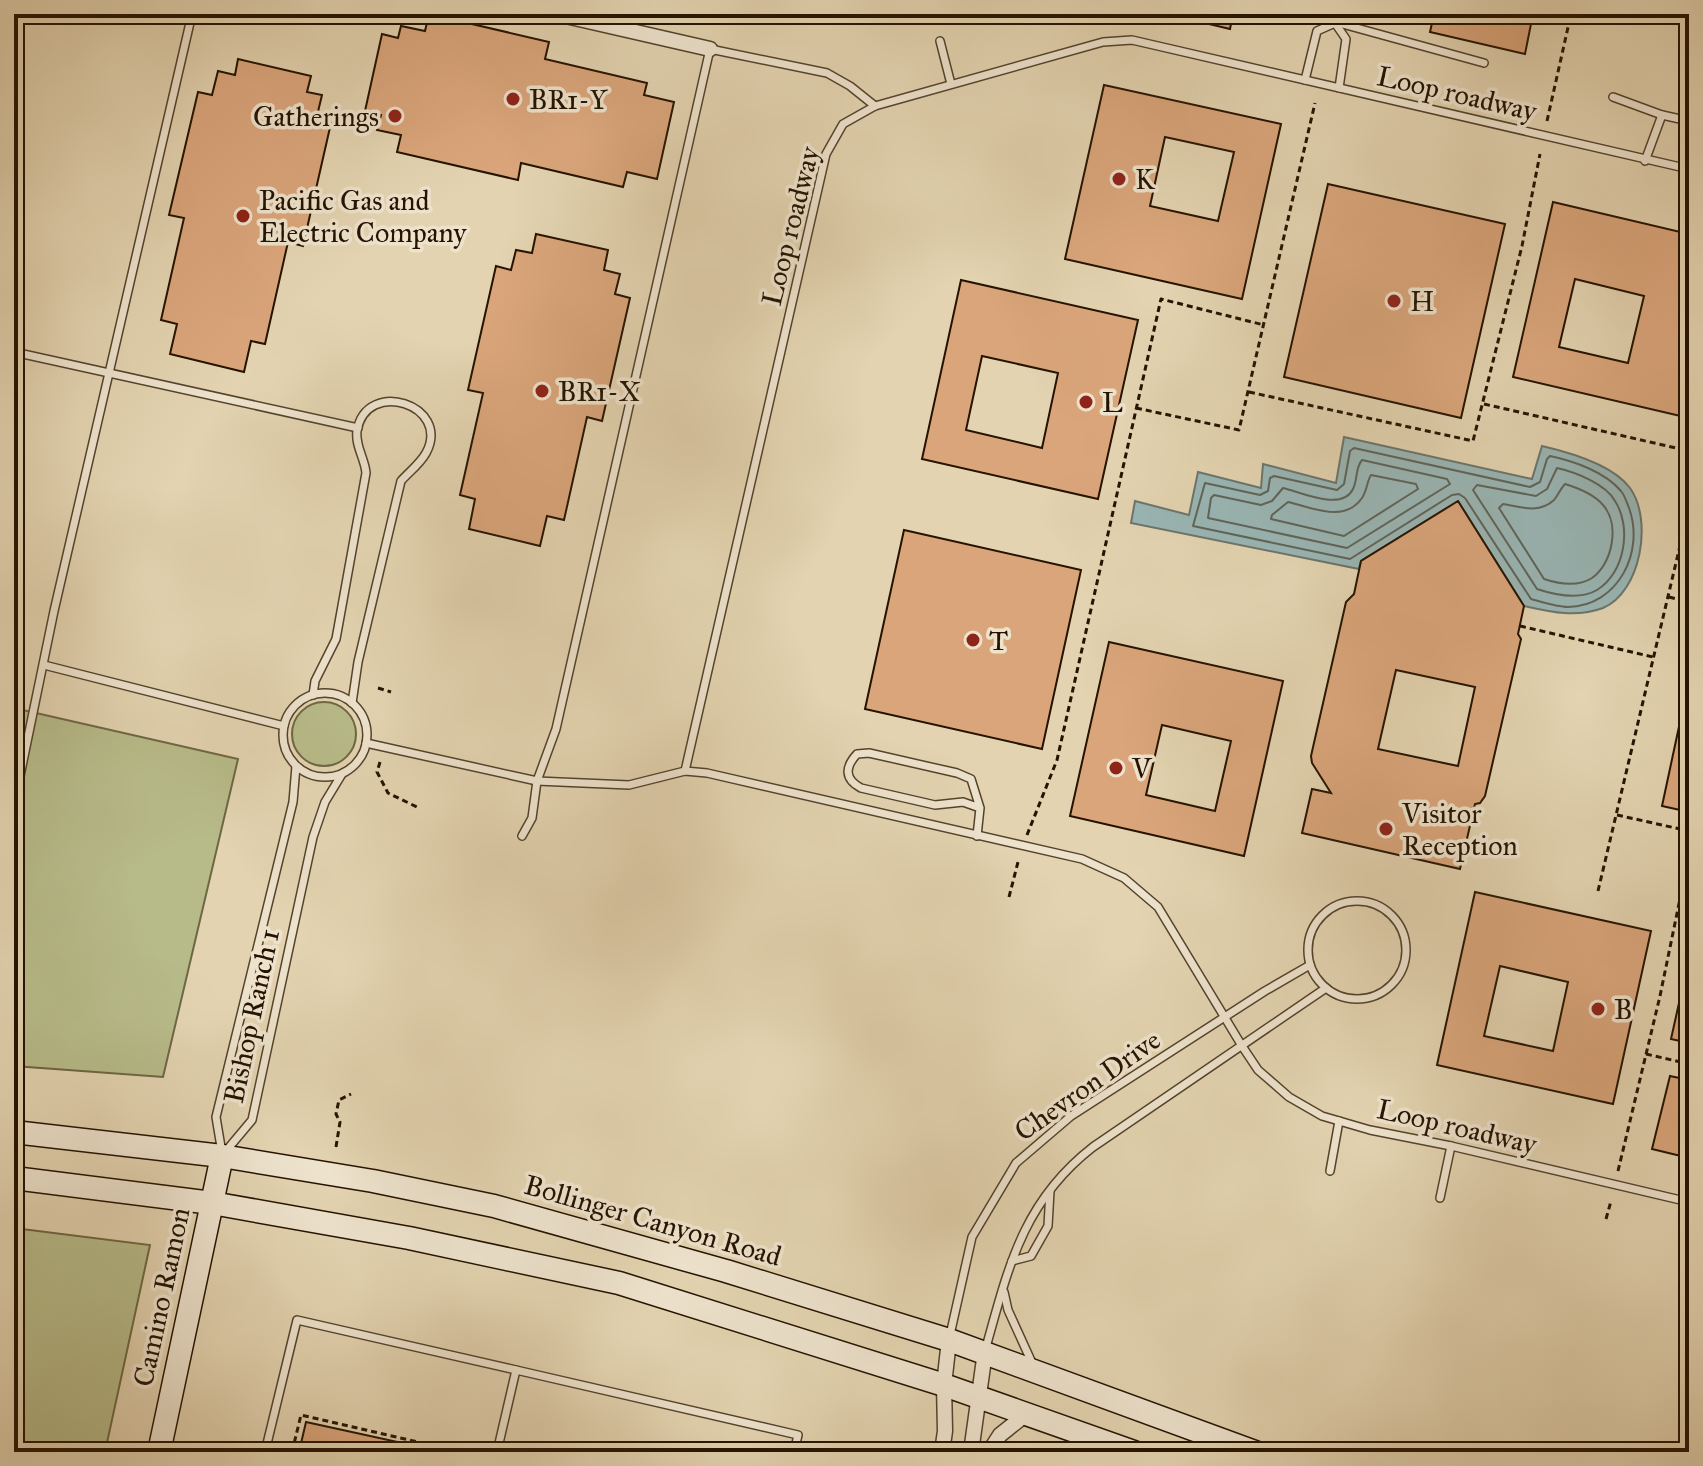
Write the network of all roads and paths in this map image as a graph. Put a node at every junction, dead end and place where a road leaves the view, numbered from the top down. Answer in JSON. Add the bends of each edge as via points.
{"nodes":[{"id":1,"x":192,"y":14,"type":"edge"},
{"id":2,"x":557,"y":14,"type":"edge"},
{"id":3,"x":1306,"y":14,"type":"edge"},
{"id":4,"x":1571,"y":14,"type":"edge"},
{"id":5,"x":1335,"y":23,"type":"junction"},
{"id":6,"x":940,"y":41,"type":"dead end"},
{"id":7,"x":710,"y":49,"type":"junction"},
{"id":8,"x":1484,"y":63,"type":"dead end"},
{"id":9,"x":1305,"y":80,"type":"junction"},
{"id":10,"x":951,"y":84,"type":"junction"},
{"id":11,"x":1339,"y":88,"type":"junction"},
{"id":12,"x":1613,"y":97,"type":"dead end"},
{"id":13,"x":1315,"y":103,"type":"dead end"},
{"id":14,"x":875,"y":106,"type":"junction"},
{"id":15,"x":1662,"y":115,"type":"junction"},
{"id":16,"x":1547,"y":121,"type":"dead end"},
{"id":17,"x":1689,"y":121,"type":"edge"},
{"id":18,"x":1540,"y":154,"type":"dead end"},
{"id":19,"x":1645,"y":161,"type":"junction"},
{"id":20,"x":1689,"y":169,"type":"edge"},
{"id":21,"x":1264,"y":325,"type":"junction"},
{"id":22,"x":14,"y":352,"type":"edge"},
{"id":23,"x":108,"y":371,"type":"junction"},
{"id":24,"x":1249,"y":392,"type":"junction"},
{"id":25,"x":1484,"y":404,"type":"junction"},
{"id":26,"x":1136,"y":408,"type":"junction"},
{"id":27,"x":358,"y":428,"type":"junction"},
{"id":28,"x":1689,"y":451,"type":"edge"},
{"id":29,"x":1689,"y":508,"type":"edge"},
{"id":30,"x":1669,"y":597,"type":"junction"},
{"id":31,"x":1689,"y":602,"type":"edge"},
{"id":32,"x":1520,"y":626,"type":"dead end"},
{"id":33,"x":1654,"y":657,"type":"junction"},
{"id":34,"x":44,"y":665,"type":"junction"},
{"id":35,"x":378,"y":688,"type":"dead end"},
{"id":36,"x":391,"y":692,"type":"dead end"},
{"id":37,"x":313,"y":695,"type":"junction"},
{"id":38,"x":352,"y":703,"type":"junction"},
{"id":39,"x":284,"y":726,"type":"junction"},
{"id":40,"x":366,"y":743,"type":"junction"},
{"id":41,"x":380,"y":762,"type":"dead end"},
{"id":42,"x":296,"y":766,"type":"junction"},
{"id":43,"x":685,"y":771,"type":"junction"},
{"id":44,"x":342,"y":774,"type":"junction"},
{"id":45,"x":537,"y":781,"type":"junction"},
{"id":46,"x":14,"y":805,"type":"edge"},
{"id":47,"x":419,"y":808,"type":"dead end"},
{"id":48,"x":980,"y":808,"type":"junction"},
{"id":49,"x":1617,"y":815,"type":"junction"},
{"id":50,"x":1689,"y":831,"type":"edge"},
{"id":51,"x":522,"y":836,"type":"dead end"},
{"id":52,"x":977,"y":836,"type":"junction"},
{"id":53,"x":1026,"y":836,"type":"dead end"},
{"id":54,"x":1689,"y":855,"type":"edge"},
{"id":55,"x":1018,"y":862,"type":"dead end"},
{"id":56,"x":1598,"y":891,"type":"dead end"},
{"id":57,"x":1009,"y":897,"type":"dead end"},
{"id":58,"x":1310,"y":965,"type":"junction"},
{"id":59,"x":1326,"y":988,"type":"junction"},
{"id":60,"x":1223,"y":1018,"type":"junction"},
{"id":61,"x":1242,"y":1046,"type":"junction"},
{"id":62,"x":1646,"y":1054,"type":"junction"},
{"id":63,"x":1689,"y":1064,"type":"edge"},
{"id":64,"x":351,"y":1094,"type":"dead end"},
{"id":65,"x":1339,"y":1121,"type":"junction"},
{"id":66,"x":14,"y":1132,"type":"edge"},
{"id":67,"x":1451,"y":1146,"type":"junction"},
{"id":68,"x":336,"y":1147,"type":"dead end"},
{"id":69,"x":222,"y":1156,"type":"junction"},
{"id":70,"x":1330,"y":1171,"type":"dead end"},
{"id":71,"x":1617,"y":1173,"type":"dead end"},
{"id":72,"x":14,"y":1178,"type":"edge"},
{"id":73,"x":1051,"y":1186,"type":"junction"},
{"id":74,"x":1440,"y":1198,"type":"dead end"},
{"id":75,"x":1611,"y":1201,"type":"dead end"},
{"id":76,"x":1689,"y":1202,"type":"edge"},
{"id":77,"x":212,"y":1203,"type":"junction"},
{"id":78,"x":1606,"y":1219,"type":"dead end"},
{"id":79,"x":1012,"y":1261,"type":"junction"},
{"id":80,"x":1003,"y":1288,"type":"junction"},
{"id":81,"x":949,"y":1340,"type":"junction"},
{"id":82,"x":985,"y":1352,"type":"junction"},
{"id":83,"x":516,"y":1370,"type":"junction"},
{"id":84,"x":1036,"y":1371,"type":"junction"},
{"id":85,"x":944,"y":1385,"type":"junction"},
{"id":86,"x":978,"y":1397,"type":"junction"},
{"id":87,"x":1025,"y":1415,"type":"junction"},
{"id":88,"x":159,"y":1452,"type":"edge"},
{"id":89,"x":265,"y":1452,"type":"edge"},
{"id":90,"x":292,"y":1452,"type":"edge"},
{"id":91,"x":461,"y":1452,"type":"edge"},
{"id":92,"x":497,"y":1452,"type":"edge"},
{"id":93,"x":794,"y":1452,"type":"edge"},
{"id":94,"x":942,"y":1452,"type":"edge"},
{"id":95,"x":971,"y":1452,"type":"edge"},
{"id":96,"x":989,"y":1452,"type":"edge"},
{"id":97,"x":1134,"y":1452,"type":"edge"},
{"id":98,"x":1255,"y":1452,"type":"edge"}],
"edges":[{"from":1,"to":23,"type":"lane"},
{"from":2,"to":7,"type":"street"},
{"from":3,"to":5,"type":"lane"},
{"from":4,"to":16,"type":"path"},
{"from":5,"to":8,"type":"lane"},
{"from":5,"to":9,"type":"lane","via":[[1317,31]]},
{"from":5,"to":11,"type":"lane","via":[[1346,39]]},
{"from":6,"to":10,"type":"lane"},
{"from":7,"to":14,"type":"lane","via":[[827,73]]},
{"from":7,"to":45,"type":"lane","via":[[556,729]]},
{"from":9,"to":10,"type":"lane","name":"Loop roadway","via":[[1132,40],[1103,42]]},
{"from":9,"to":11,"type":"lane","name":"Loop roadway"},
{"from":10,"to":14,"type":"lane","name":"Loop roadway"},
{"from":11,"to":19,"type":"lane","name":"Loop roadway"},
{"from":12,"to":15,"type":"lane"},
{"from":13,"to":21,"type":"path"},
{"from":14,"to":43,"type":"lane","name":"Loop roadway","via":[[843,124],[826,154]]},
{"from":15,"to":17,"type":"lane"},
{"from":15,"to":19,"type":"lane"},
{"from":18,"to":25,"type":"path"},
{"from":19,"to":20,"type":"lane","name":"Loop roadway"},
{"from":21,"to":24,"type":"path"},
{"from":21,"to":26,"type":"path","via":[[1161,299]]},
{"from":22,"to":23,"type":"lane"},
{"from":23,"to":27,"type":"lane"},
{"from":23,"to":34,"type":"lane"},
{"from":24,"to":25,"type":"path","via":[[1473,441]]},
{"from":24,"to":26,"type":"path","via":[[1239,430]]},
{"from":25,"to":28,"type":"path"},
{"from":26,"to":53,"type":"path","via":[[1057,760]]},
{"from":27,"to":37,"type":"lane","via":[[366,473],[336,639]]},
{"from":27,"to":38,"type":"lane","via":[[370,410],[394,400],[423,416],[431,439],[420,462],[401,481]]},
{"from":29,"to":30,"type":"path"},
{"from":30,"to":31,"type":"path"},
{"from":30,"to":33,"type":"path"},
{"from":32,"to":33,"type":"path"},
{"from":33,"to":49,"type":"path"},
{"from":34,"to":39,"type":"lane"},
{"from":34,"to":46,"type":"lane"},
{"from":35,"to":36,"type":"path"},
{"from":37,"to":38,"type":"lane","via":[[330,694]]},
{"from":37,"to":39,"type":"lane","via":[[294,707]]},
{"from":38,"to":40,"type":"lane","via":[[366,725]]},
{"from":39,"to":42,"type":"lane","via":[[285,749]]},
{"from":40,"to":44,"type":"lane","via":[[359,760]]},
{"from":40,"to":45,"type":"lane"},
{"from":41,"to":47,"type":"path","via":[[377,772],[388,793]]},
{"from":42,"to":44,"type":"lane","via":[[323,777]]},
{"from":42,"to":69,"type":"lane","name":"Bishop Ranch 1","via":[[293,802],[216,1117]]},
{"from":43,"to":45,"type":"lane","via":[[629,785]]},
{"from":43,"to":52,"type":"lane","name":"Loop roadway"},
{"from":44,"to":69,"type":"lane","name":"Bishop Ranch 1","via":[[313,837],[252,1120]]},
{"from":45,"to":51,"type":"lane","via":[[532,818]]},
{"from":48,"to":48,"type":"lane","via":[[971,779],[957,773],[869,753],[857,754],[848,769],[853,784],[861,788],[935,805],[963,802]]},
{"from":48,"to":52,"type":"lane"},
{"from":49,"to":50,"type":"path"},
{"from":49,"to":56,"type":"path"},
{"from":52,"to":60,"type":"lane","name":"Loop roadway","via":[[1082,859],[1124,878],[1158,907]]},
{"from":54,"to":62,"type":"path"},
{"from":55,"to":57,"type":"path"},
{"from":58,"to":59,"type":"lane"},
{"from":58,"to":59,"type":"lane","via":[[1311,933],[1332,907],[1363,901],[1380,906],[1398,922],[1407,945],[1405,962],[1387,989],[1356,999]]},
{"from":58,"to":60,"type":"lane","name":"Chevron Drive"},
{"from":59,"to":61,"type":"lane","name":"Chevron Drive"},
{"from":60,"to":61,"type":"lane","name":"Loop roadway"},
{"from":60,"to":81,"type":"lane","name":"Chevron Drive","via":[[1071,1116],[1016,1163],[972,1237]]},
{"from":61,"to":65,"type":"lane","name":"Loop roadway","via":[[1258,1070],[1289,1097]]},
{"from":61,"to":73,"type":"lane","name":"Chevron Drive","via":[[1093,1147]]},
{"from":62,"to":63,"type":"path"},
{"from":62,"to":71,"type":"path"},
{"from":64,"to":68,"type":"path","via":[[339,1100]]},
{"from":65,"to":67,"type":"lane","name":"Loop roadway"},
{"from":65,"to":70,"type":"lane"},
{"from":66,"to":69,"type":"main road","name":"Bollinger Canyon Road"},
{"from":67,"to":74,"type":"lane"},
{"from":67,"to":76,"type":"lane","name":"Loop roadway"},
{"from":69,"to":77,"type":"main road","name":"Camino Ramon"},
{"from":69,"to":81,"type":"main road","name":"Bollinger Canyon Road","via":[[494,1206]]},
{"from":72,"to":77,"type":"main road"},
{"from":73,"to":79,"type":"lane","name":"Chevron Drive"},
{"from":73,"to":79,"type":"lane","via":[[1048,1226],[1031,1256]]},
{"from":75,"to":78,"type":"path"},
{"from":77,"to":85,"type":"main road","via":[[619,1283]]},
{"from":77,"to":88,"type":"main road","name":"Camino Ramon"},
{"from":79,"to":80,"type":"lane","name":"Chevron Drive"},
{"from":80,"to":82,"type":"lane","name":"Chevron Drive"},
{"from":80,"to":84,"type":"lane"},
{"from":81,"to":82,"type":"main road","name":"Bollinger Canyon Road"},
{"from":81,"to":85,"type":"street"},
{"from":82,"to":84,"type":"main road","name":"Bollinger Canyon Road"},
{"from":82,"to":86,"type":"street"},
{"from":83,"to":89,"type":"lane","via":[[297,1320]]},
{"from":83,"to":92,"type":"lane"},
{"from":83,"to":93,"type":"lane","via":[[798,1435]]},
{"from":84,"to":98,"type":"main road","name":"Bollinger Canyon Road"},
{"from":85,"to":86,"type":"main road"},
{"from":85,"to":94,"type":"street"},
{"from":86,"to":87,"type":"main road"},
{"from":86,"to":95,"type":"street"},
{"from":87,"to":96,"type":"street"},
{"from":87,"to":97,"type":"main road"},
{"from":90,"to":91,"type":"path","via":[[301,1415]]}]}
